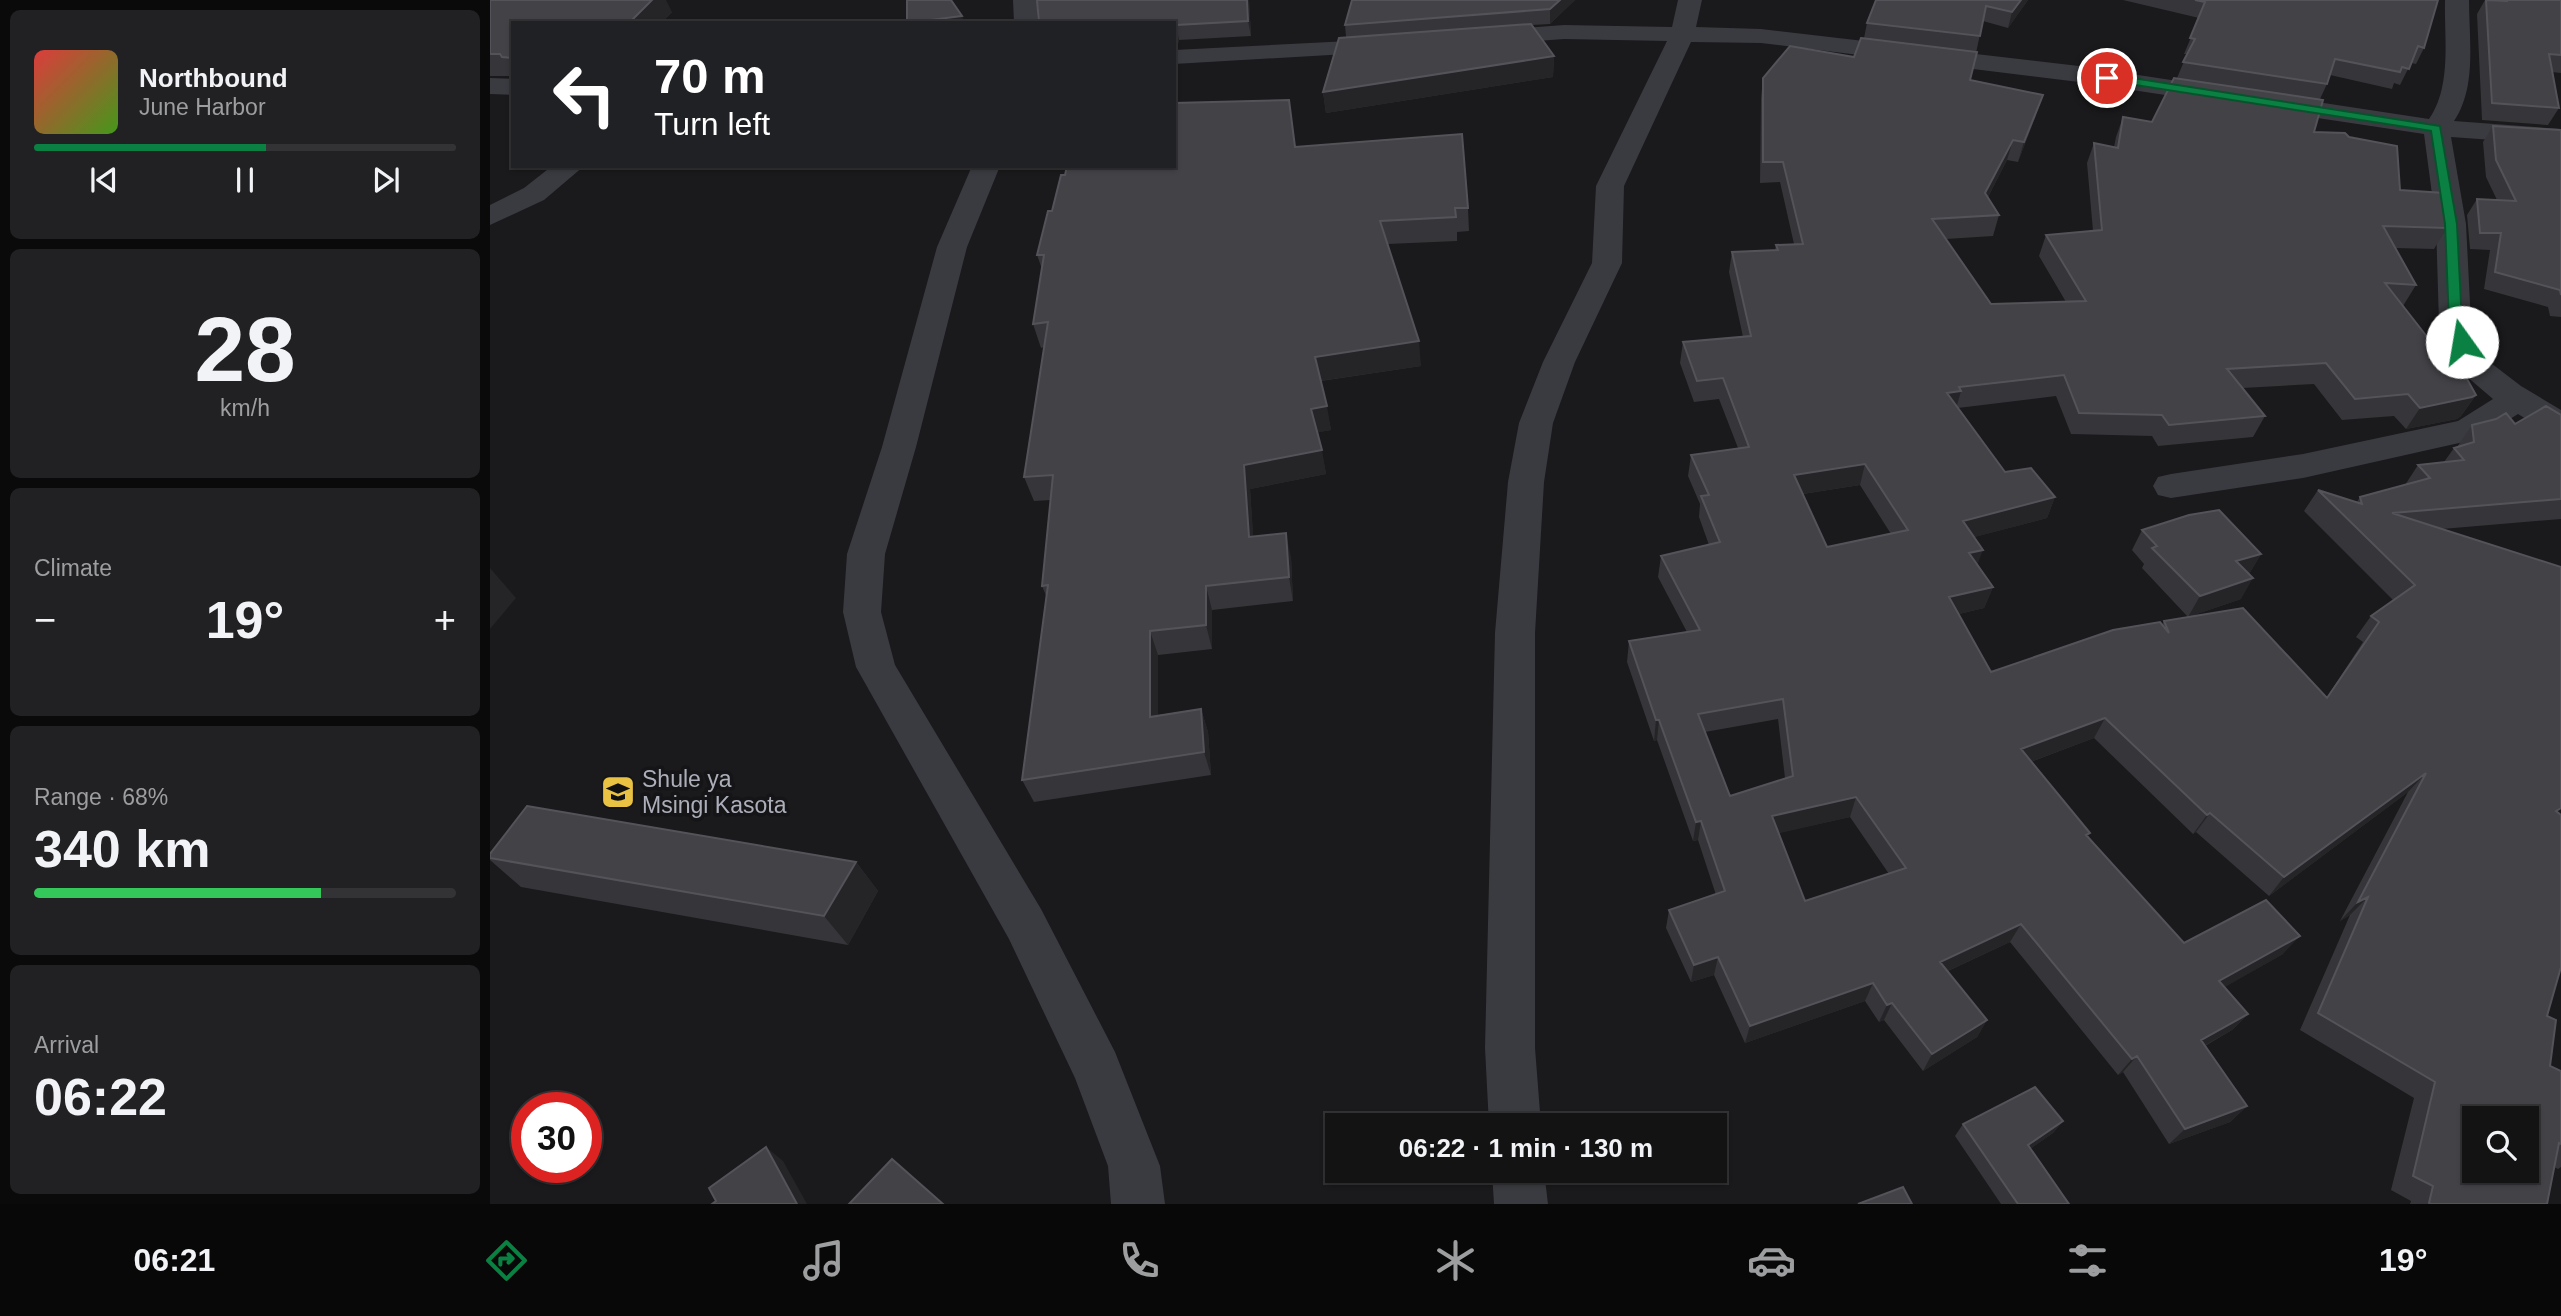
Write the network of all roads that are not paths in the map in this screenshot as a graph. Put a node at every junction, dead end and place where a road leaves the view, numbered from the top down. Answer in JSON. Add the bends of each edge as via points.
{"nodes":[{"id":1,"x":1025,"y":0,"type":"edge"},
{"id":2,"x":2457,"y":0,"type":"edge"},
{"id":3,"x":1686,"y":16,"type":"edge"},
{"id":4,"x":1026,"y":21,"type":"edge"},
{"id":5,"x":1468,"y":40,"type":"edge"},
{"id":6,"x":1413,"y":44,"type":"edge"},
{"id":7,"x":1176,"y":57,"type":"edge"},
{"id":8,"x":490,"y":86,"type":"edge"},
{"id":9,"x":511,"y":86,"type":"edge"},
{"id":10,"x":2436,"y":128,"type":"junction"},
{"id":11,"x":2561,"y":137,"type":"edge"},
{"id":12,"x":566,"y":168,"type":"edge"},
{"id":13,"x":985,"y":168,"type":"edge"},
{"id":14,"x":490,"y":216,"type":"edge"},
{"id":15,"x":2517,"y":400,"type":"junction"},
{"id":16,"x":2561,"y":425,"type":"edge"},
{"id":17,"x":2171,"y":486,"type":"dead end"},
{"id":18,"x":1515,"y":1113,"type":"edge"},
{"id":19,"x":1519,"y":1183,"type":"edge"},
{"id":20,"x":1138,"y":1204,"type":"edge"},
{"id":21,"x":1521,"y":1204,"type":"edge"}],
"edges":[{"from":1,"to":4,"type":"street"},
{"from":2,"to":10,"type":"street","via":[[2456,85],[2451,106]]},
{"from":3,"to":5,"type":"street"},
{"from":3,"to":10,"type":"street","via":[[1760,36],[2080,74]]},
{"from":3,"to":18,"type":"street","via":[[1610,186],[1607,263],[1559,362],[1536,423],[1526,482],[1515,633],[1510,1048]]},
{"from":6,"to":7,"type":"street"},
{"from":8,"to":9,"type":"street"},
{"from":10,"to":11,"type":"street"},
{"from":10,"to":15,"type":"street","via":[[2451,224],[2455,323],[2469,362]]},
{"from":12,"to":14,"type":"street","via":[[534,194]]},
{"from":13,"to":20,"type":"street","via":[[952,247],[866,554],[862,612],[876,667],[1024,924],[1097,1069],[1134,1166]]},
{"from":15,"to":16,"type":"street"},
{"from":15,"to":17,"type":"street","via":[[2468,430],[2303,466]]},
{"from":19,"to":21,"type":"street"}]}
